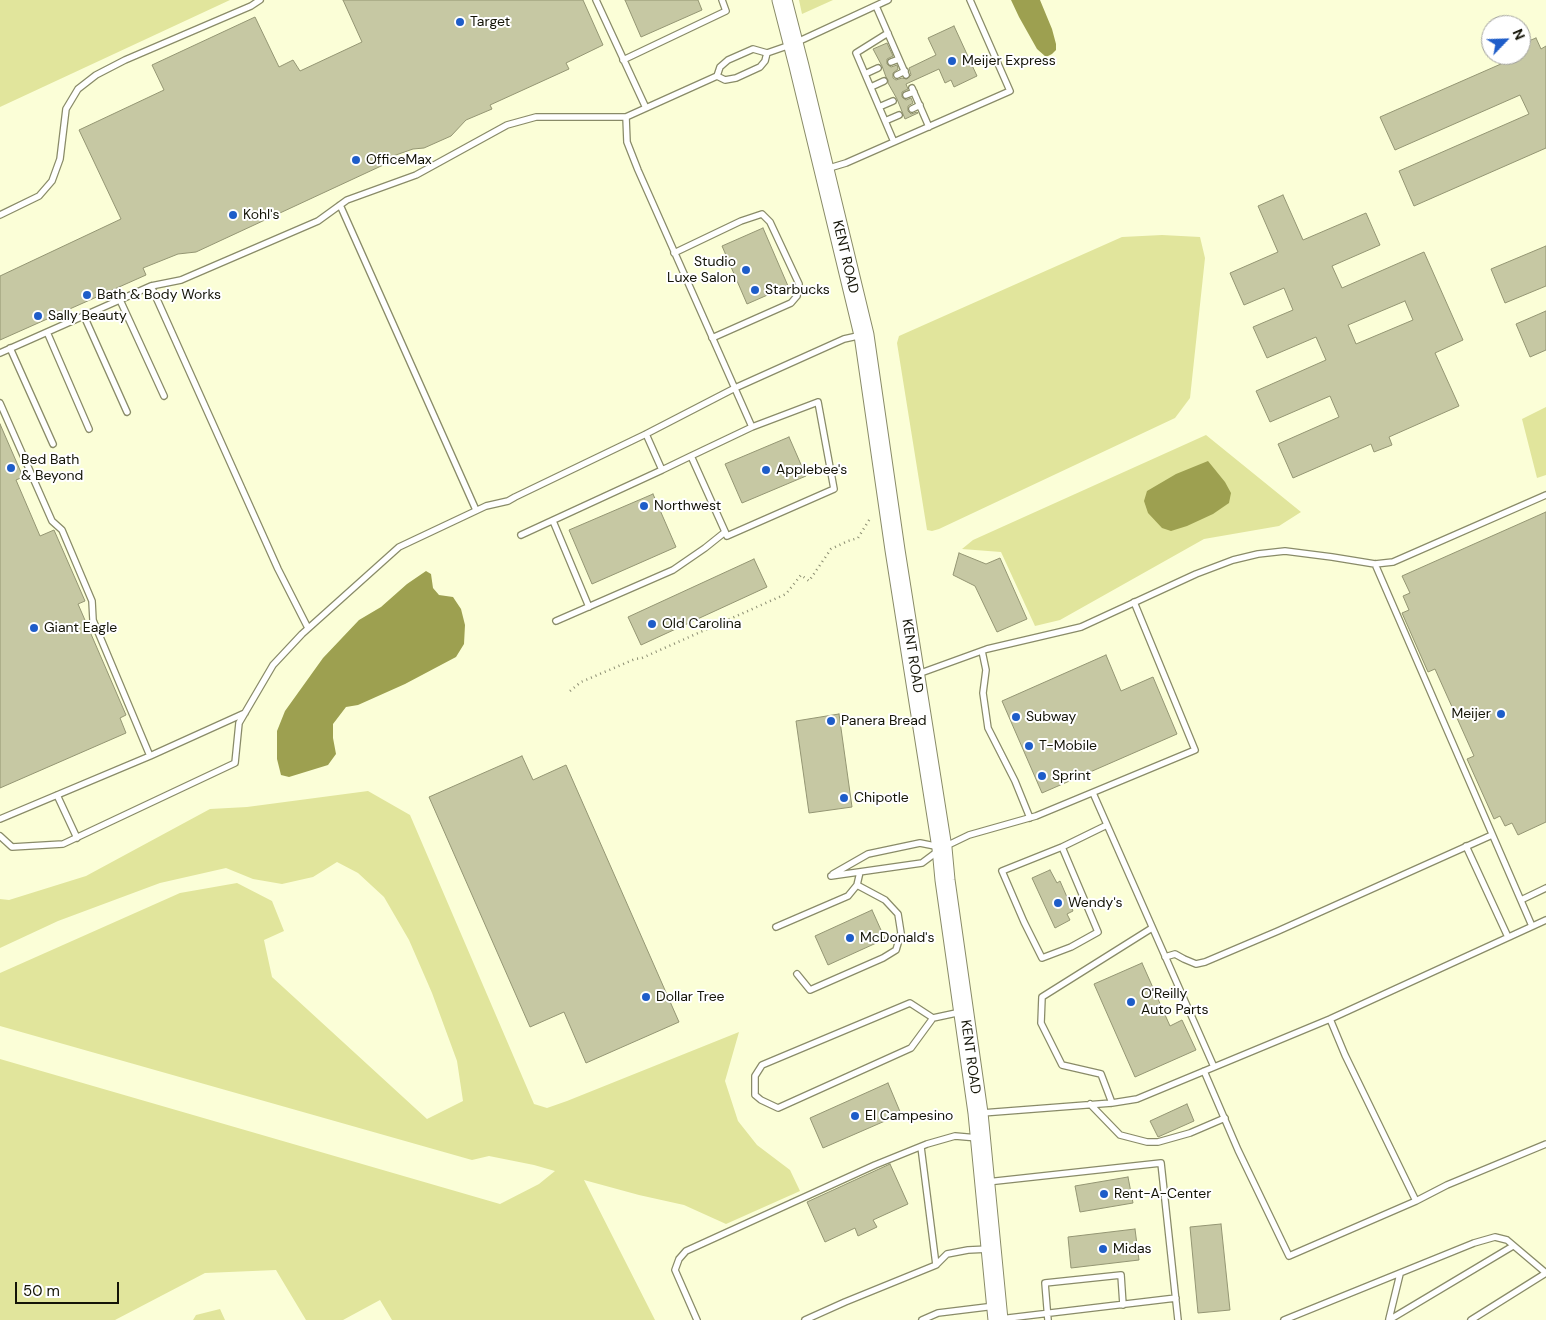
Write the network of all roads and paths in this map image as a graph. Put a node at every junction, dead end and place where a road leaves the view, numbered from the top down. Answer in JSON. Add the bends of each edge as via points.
{"nodes":[{"id":1,"x":260,"y":0,"type":"edge"},
{"id":2,"x":596,"y":0,"type":"edge"},
{"id":3,"x":722,"y":0,"type":"edge"},
{"id":4,"x":782,"y":0,"type":"edge"},
{"id":5,"x":888,"y":0,"type":"edge"},
{"id":6,"x":970,"y":0,"type":"edge"},
{"id":7,"x":876,"y":6,"type":"junction"},
{"id":8,"x":888,"y":33,"type":"junction"},
{"id":9,"x":793,"y":44,"type":"junction"},
{"id":10,"x":767,"y":53,"type":"junction"},
{"id":11,"x":899,"y":58,"type":"junction"},
{"id":12,"x":623,"y":60,"type":"junction"},
{"id":13,"x":891,"y":62,"type":"dead end"},
{"id":14,"x":878,"y":68,"type":"dead end"},
{"id":15,"x":865,"y":74,"type":"junction"},
{"id":16,"x":897,"y":75,"type":"dead end"},
{"id":17,"x":717,"y":76,"type":"junction"},
{"id":18,"x":884,"y":81,"type":"dead end"},
{"id":19,"x":871,"y":87,"type":"junction"},
{"id":20,"x":906,"y":95,"type":"dead end"},
{"id":21,"x":892,"y":101,"type":"dead end"},
{"id":22,"x":920,"y":105,"type":"junction"},
{"id":23,"x":880,"y":107,"type":"junction"},
{"id":24,"x":646,"y":108,"type":"junction"},
{"id":25,"x":912,"y":109,"type":"dead end"},
{"id":26,"x":899,"y":115,"type":"dead end"},
{"id":27,"x":626,"y":117,"type":"junction"},
{"id":28,"x":885,"y":121,"type":"junction"},
{"id":29,"x":929,"y":127,"type":"junction"},
{"id":30,"x":894,"y":142,"type":"junction"},
{"id":31,"x":824,"y":170,"type":"junction"},
{"id":32,"x":340,"y":205,"type":"junction"},
{"id":33,"x":0,"y":215,"type":"edge"},
{"id":34,"x":674,"y":253,"type":"junction"},
{"id":35,"x":151,"y":286,"type":"junction"},
{"id":36,"x":120,"y":300,"type":"junction"},
{"id":37,"x":84,"y":316,"type":"junction"},
{"id":38,"x":47,"y":332,"type":"junction"},
{"id":39,"x":864,"y":335,"type":"junction"},
{"id":40,"x":712,"y":338,"type":"junction"},
{"id":41,"x":10,"y":348,"type":"junction"},
{"id":42,"x":0,"y":353,"type":"edge"},
{"id":43,"x":735,"y":388,"type":"junction"},
{"id":44,"x":164,"y":396,"type":"dead end"},
{"id":45,"x":0,"y":403,"type":"edge"},
{"id":46,"x":127,"y":412,"type":"dead end"},
{"id":47,"x":752,"y":427,"type":"junction"},
{"id":48,"x":89,"y":429,"type":"dead end"},
{"id":49,"x":646,"y":434,"type":"junction"},
{"id":50,"x":53,"y":444,"type":"dead end"},
{"id":51,"x":691,"y":456,"type":"junction"},
{"id":52,"x":662,"y":470,"type":"junction"},
{"id":53,"x":1546,"y":495,"type":"edge"},
{"id":54,"x":476,"y":510,"type":"junction"},
{"id":55,"x":871,"y":517,"type":"dead end"},
{"id":56,"x":553,"y":521,"type":"junction"},
{"id":57,"x":725,"y":532,"type":"junction"},
{"id":58,"x":521,"y":535,"type":"dead end"},
{"id":59,"x":1375,"y":564,"type":"junction"},
{"id":60,"x":1134,"y":602,"type":"junction"},
{"id":61,"x":589,"y":607,"type":"junction"},
{"id":62,"x":556,"y":621,"type":"dead end"},
{"id":63,"x":308,"y":628,"type":"junction"},
{"id":64,"x":982,"y":651,"type":"junction"},
{"id":65,"x":914,"y":675,"type":"junction"},
{"id":66,"x":570,"y":691,"type":"dead end"},
{"id":67,"x":245,"y":713,"type":"junction"},
{"id":68,"x":150,"y":756,"type":"junction"},
{"id":69,"x":1093,"y":793,"type":"junction"},
{"id":70,"x":58,"y":795,"type":"junction"},
{"id":71,"x":1030,"y":818,"type":"junction"},
{"id":72,"x":0,"y":819,"type":"edge"},
{"id":73,"x":1107,"y":825,"type":"junction"},
{"id":74,"x":1492,"y":835,"type":"junction"},
{"id":75,"x":0,"y":836,"type":"edge"},
{"id":76,"x":77,"y":838,"type":"junction"},
{"id":77,"x":1062,"y":846,"type":"junction"},
{"id":78,"x":1466,"y":846,"type":"junction"},
{"id":79,"x":942,"y":848,"type":"junction"},
{"id":80,"x":860,"y":872,"type":"junction"},
{"id":81,"x":857,"y":885,"type":"junction"},
{"id":82,"x":1546,"y":888,"type":"edge"},
{"id":83,"x":1521,"y":900,"type":"junction"},
{"id":84,"x":1546,"y":920,"type":"edge"},
{"id":85,"x":1532,"y":926,"type":"junction"},
{"id":86,"x":776,"y":927,"type":"dead end"},
{"id":87,"x":1152,"y":928,"type":"junction"},
{"id":88,"x":1508,"y":937,"type":"junction"},
{"id":89,"x":1165,"y":957,"type":"junction"},
{"id":90,"x":796,"y":974,"type":"dead end"},
{"id":91,"x":963,"y":1011,"type":"junction"},
{"id":92,"x":933,"y":1018,"type":"junction"},
{"id":93,"x":1330,"y":1019,"type":"junction"},
{"id":94,"x":1214,"y":1067,"type":"junction"},
{"id":95,"x":1204,"y":1071,"type":"junction"},
{"id":96,"x":1112,"y":1103,"type":"junction"},
{"id":97,"x":1090,"y":1104,"type":"junction"},
{"id":98,"x":978,"y":1113,"type":"junction"},
{"id":99,"x":1225,"y":1118,"type":"junction"},
{"id":100,"x":980,"y":1138,"type":"junction"},
{"id":101,"x":1546,"y":1144,"type":"edge"},
{"id":102,"x":921,"y":1147,"type":"junction"},
{"id":103,"x":985,"y":1182,"type":"junction"},
{"id":104,"x":1416,"y":1201,"type":"junction"},
{"id":105,"x":1513,"y":1246,"type":"junction"},
{"id":106,"x":991,"y":1249,"type":"junction"},
{"id":107,"x":936,"y":1266,"type":"junction"},
{"id":108,"x":1546,"y":1273,"type":"edge"},
{"id":109,"x":1400,"y":1274,"type":"junction"},
{"id":110,"x":1176,"y":1298,"type":"junction"},
{"id":111,"x":1123,"y":1305,"type":"junction"},
{"id":112,"x":946,"y":1312,"type":"junction"},
{"id":113,"x":997,"y":1315,"type":"edge"},
{"id":114,"x":1048,"y":1317,"type":"edge"},
{"id":115,"x":697,"y":1320,"type":"edge"},
{"id":116,"x":805,"y":1320,"type":"edge"},
{"id":117,"x":922,"y":1320,"type":"edge"},
{"id":118,"x":945,"y":1320,"type":"edge"},
{"id":119,"x":1178,"y":1320,"type":"edge"},
{"id":120,"x":1284,"y":1320,"type":"edge"},
{"id":121,"x":1389,"y":1320,"type":"edge"},
{"id":122,"x":1471,"y":1320,"type":"edge"}],
"edges":[{"from":1,"to":33,"type":"lane","via":[[125,60],[78,89],[66,109],[60,159],[52,181],[39,196]]},
{"from":2,"to":12,"type":"lane"},
{"from":3,"to":12,"type":"lane","via":[[726,10]]},
{"from":4,"to":9,"type":"main road","name":"KENT ROAD"},
{"from":5,"to":7,"type":"lane"},
{"from":6,"to":29,"type":"lane","via":[[1010,91]]},
{"from":7,"to":8,"type":"lane"},
{"from":7,"to":9,"type":"lane"},
{"from":8,"to":11,"type":"lane"},
{"from":8,"to":15,"type":"lane","via":[[856,53]]},
{"from":9,"to":10,"type":"lane"},
{"from":9,"to":31,"type":"main road","name":"KENT ROAD"},
{"from":10,"to":17,"type":"lane","via":[[760,67],[736,78],[725,80]]},
{"from":10,"to":17,"type":"lane","via":[[753,48],[728,60],[720,67]]},
{"from":11,"to":13,"type":"lane"},
{"from":11,"to":16,"type":"lane","via":[[906,73]]},
{"from":12,"to":24,"type":"lane"},
{"from":14,"to":15,"type":"lane"},
{"from":15,"to":19,"type":"lane"},
{"from":17,"to":24,"type":"lane"},
{"from":18,"to":19,"type":"lane"},
{"from":19,"to":23,"type":"lane"},
{"from":20,"to":22,"type":"lane","via":[[913,90]]},
{"from":21,"to":23,"type":"lane"},
{"from":22,"to":25,"type":"lane"},
{"from":22,"to":29,"type":"lane"},
{"from":23,"to":28,"type":"lane"},
{"from":24,"to":27,"type":"lane"},
{"from":26,"to":28,"type":"lane"},
{"from":27,"to":32,"type":"lane","via":[[536,117],[507,125],[416,175]]},
{"from":27,"to":34,"type":"lane","via":[[627,142]]},
{"from":28,"to":30,"type":"lane"},
{"from":29,"to":30,"type":"lane"},
{"from":30,"to":31,"type":"lane"},
{"from":31,"to":39,"type":"main road","name":"KENT ROAD"},
{"from":32,"to":35,"type":"lane","via":[[318,221],[182,280]]},
{"from":32,"to":54,"type":"lane"},
{"from":34,"to":40,"type":"lane"},
{"from":34,"to":40,"type":"lane","via":[[762,214],[770,222],[799,284],[797,296],[791,303]]},
{"from":35,"to":36,"type":"lane"},
{"from":35,"to":63,"type":"lane","via":[[278,569]]},
{"from":36,"to":37,"type":"lane"},
{"from":36,"to":44,"type":"lane"},
{"from":37,"to":38,"type":"lane"},
{"from":37,"to":46,"type":"lane"},
{"from":38,"to":41,"type":"lane"},
{"from":38,"to":48,"type":"lane"},
{"from":39,"to":43,"type":"lane","via":[[844,339]]},
{"from":39,"to":65,"type":"main road","name":"KENT ROAD"},
{"from":40,"to":43,"type":"lane"},
{"from":41,"to":42,"type":"lane"},
{"from":41,"to":50,"type":"lane"},
{"from":43,"to":47,"type":"lane"},
{"from":43,"to":49,"type":"lane"},
{"from":45,"to":68,"type":"lane","via":[[52,521],[62,530],[92,601],[93,620]]},
{"from":47,"to":51,"type":"lane"},
{"from":47,"to":57,"type":"lane","via":[[818,402],[834,489],[727,536]]},
{"from":49,"to":52,"type":"lane"},
{"from":49,"to":54,"type":"lane","via":[[508,501]]},
{"from":51,"to":52,"type":"lane"},
{"from":51,"to":57,"type":"lane"},
{"from":52,"to":56,"type":"lane"},
{"from":53,"to":59,"type":"lane","via":[[1393,562]]},
{"from":54,"to":63,"type":"lane","via":[[399,547]]},
{"from":55,"to":66,"type":"path","via":[[858,538],[831,549],[809,581],[801,575],[786,594],[581,682]]},
{"from":56,"to":58,"type":"lane"},
{"from":56,"to":61,"type":"lane"},
{"from":57,"to":61,"type":"lane","via":[[673,570]]},
{"from":59,"to":60,"type":"lane","via":[[1285,551],[1258,554],[1196,574]]},
{"from":59,"to":74,"type":"lane"},
{"from":60,"to":64,"type":"lane","via":[[1081,627]]},
{"from":60,"to":69,"type":"lane","via":[[1195,750]]},
{"from":61,"to":62,"type":"lane"},
{"from":63,"to":67,"type":"lane","via":[[273,665]]},
{"from":64,"to":65,"type":"lane"},
{"from":64,"to":71,"type":"lane","via":[[986,670],[983,693],[988,728]]},
{"from":65,"to":79,"type":"main road","name":"KENT ROAD"},
{"from":67,"to":68,"type":"lane"},
{"from":67,"to":76,"type":"lane","via":[[240,723],[235,764]]},
{"from":68,"to":70,"type":"lane"},
{"from":69,"to":71,"type":"lane"},
{"from":69,"to":73,"type":"lane"},
{"from":70,"to":72,"type":"lane"},
{"from":70,"to":76,"type":"lane"},
{"from":71,"to":79,"type":"lane","via":[[969,835]]},
{"from":73,"to":77,"type":"lane"},
{"from":73,"to":87,"type":"lane"},
{"from":74,"to":78,"type":"lane"},
{"from":74,"to":83,"type":"lane"},
{"from":75,"to":76,"type":"lane","via":[[12,847],[63,844]]},
{"from":77,"to":77,"type":"lane","via":[[1002,871],[1042,958],[1098,932]]},
{"from":78,"to":88,"type":"lane"},
{"from":78,"to":89,"type":"lane","via":[[1205,962],[1196,964],[1175,954]]},
{"from":79,"to":80,"type":"lane","via":[[922,863]]},
{"from":79,"to":80,"type":"lane","via":[[920,843],[868,854],[831,876]]},
{"from":79,"to":91,"type":"main road","name":"KENT ROAD"},
{"from":80,"to":81,"type":"lane"},
{"from":81,"to":86,"type":"lane","via":[[848,896]]},
{"from":81,"to":90,"type":"lane","via":[[886,900],[898,914],[901,933],[896,950],[810,990]]},
{"from":82,"to":83,"type":"lane"},
{"from":83,"to":85,"type":"lane"},
{"from":84,"to":85,"type":"lane"},
{"from":85,"to":88,"type":"lane"},
{"from":87,"to":89,"type":"lane"},
{"from":87,"to":96,"type":"lane","via":[[1042,997],[1041,1023],[1062,1066],[1101,1074]]},
{"from":88,"to":93,"type":"lane"},
{"from":89,"to":94,"type":"lane"},
{"from":91,"to":92,"type":"lane"},
{"from":91,"to":98,"type":"main road","name":"KENT ROAD"},
{"from":92,"to":92,"type":"lane","via":[[910,1003],[762,1065],[754,1076],[755,1095],[778,1108],[911,1048]]},
{"from":93,"to":94,"type":"lane"},
{"from":93,"to":104,"type":"lane"},
{"from":94,"to":95,"type":"lane"},
{"from":95,"to":96,"type":"lane","via":[[1137,1099]]},
{"from":95,"to":99,"type":"lane"},
{"from":96,"to":97,"type":"lane"},
{"from":97,"to":98,"type":"lane"},
{"from":97,"to":99,"type":"lane","via":[[1120,1135],[1147,1142],[1158,1142]]},
{"from":98,"to":100,"type":"main road","name":"KENT ROAD"},
{"from":99,"to":104,"type":"lane","via":[[1289,1256]]},
{"from":100,"to":102,"type":"lane","via":[[955,1136]]},
{"from":100,"to":103,"type":"main road","name":"KENT ROAD"},
{"from":101,"to":104,"type":"lane"},
{"from":102,"to":107,"type":"lane"},
{"from":102,"to":115,"type":"lane","via":[[686,1251],[675,1270]]},
{"from":103,"to":106,"type":"main road","name":"KENT ROAD"},
{"from":103,"to":110,"type":"lane","via":[[1161,1163]]},
{"from":105,"to":108,"type":"lane"},
{"from":105,"to":109,"type":"lane","via":[[1507,1240],[1495,1237]]},
{"from":105,"to":121,"type":"lane"},
{"from":106,"to":107,"type":"lane","via":[[947,1254]]},
{"from":106,"to":113,"type":"main road","name":"KENT ROAD"},
{"from":107,"to":116,"type":"lane"},
{"from":108,"to":122,"type":"lane"},
{"from":109,"to":120,"type":"lane"},
{"from":109,"to":121,"type":"lane"},
{"from":110,"to":111,"type":"lane"},
{"from":110,"to":119,"type":"lane"},
{"from":111,"to":114,"type":"lane"},
{"from":111,"to":114,"type":"lane","via":[[1121,1275],[1045,1283]]},
{"from":112,"to":113,"type":"lane"},
{"from":112,"to":117,"type":"lane"},
{"from":112,"to":118,"type":"lane"},
{"from":113,"to":114,"type":"lane"}]}
